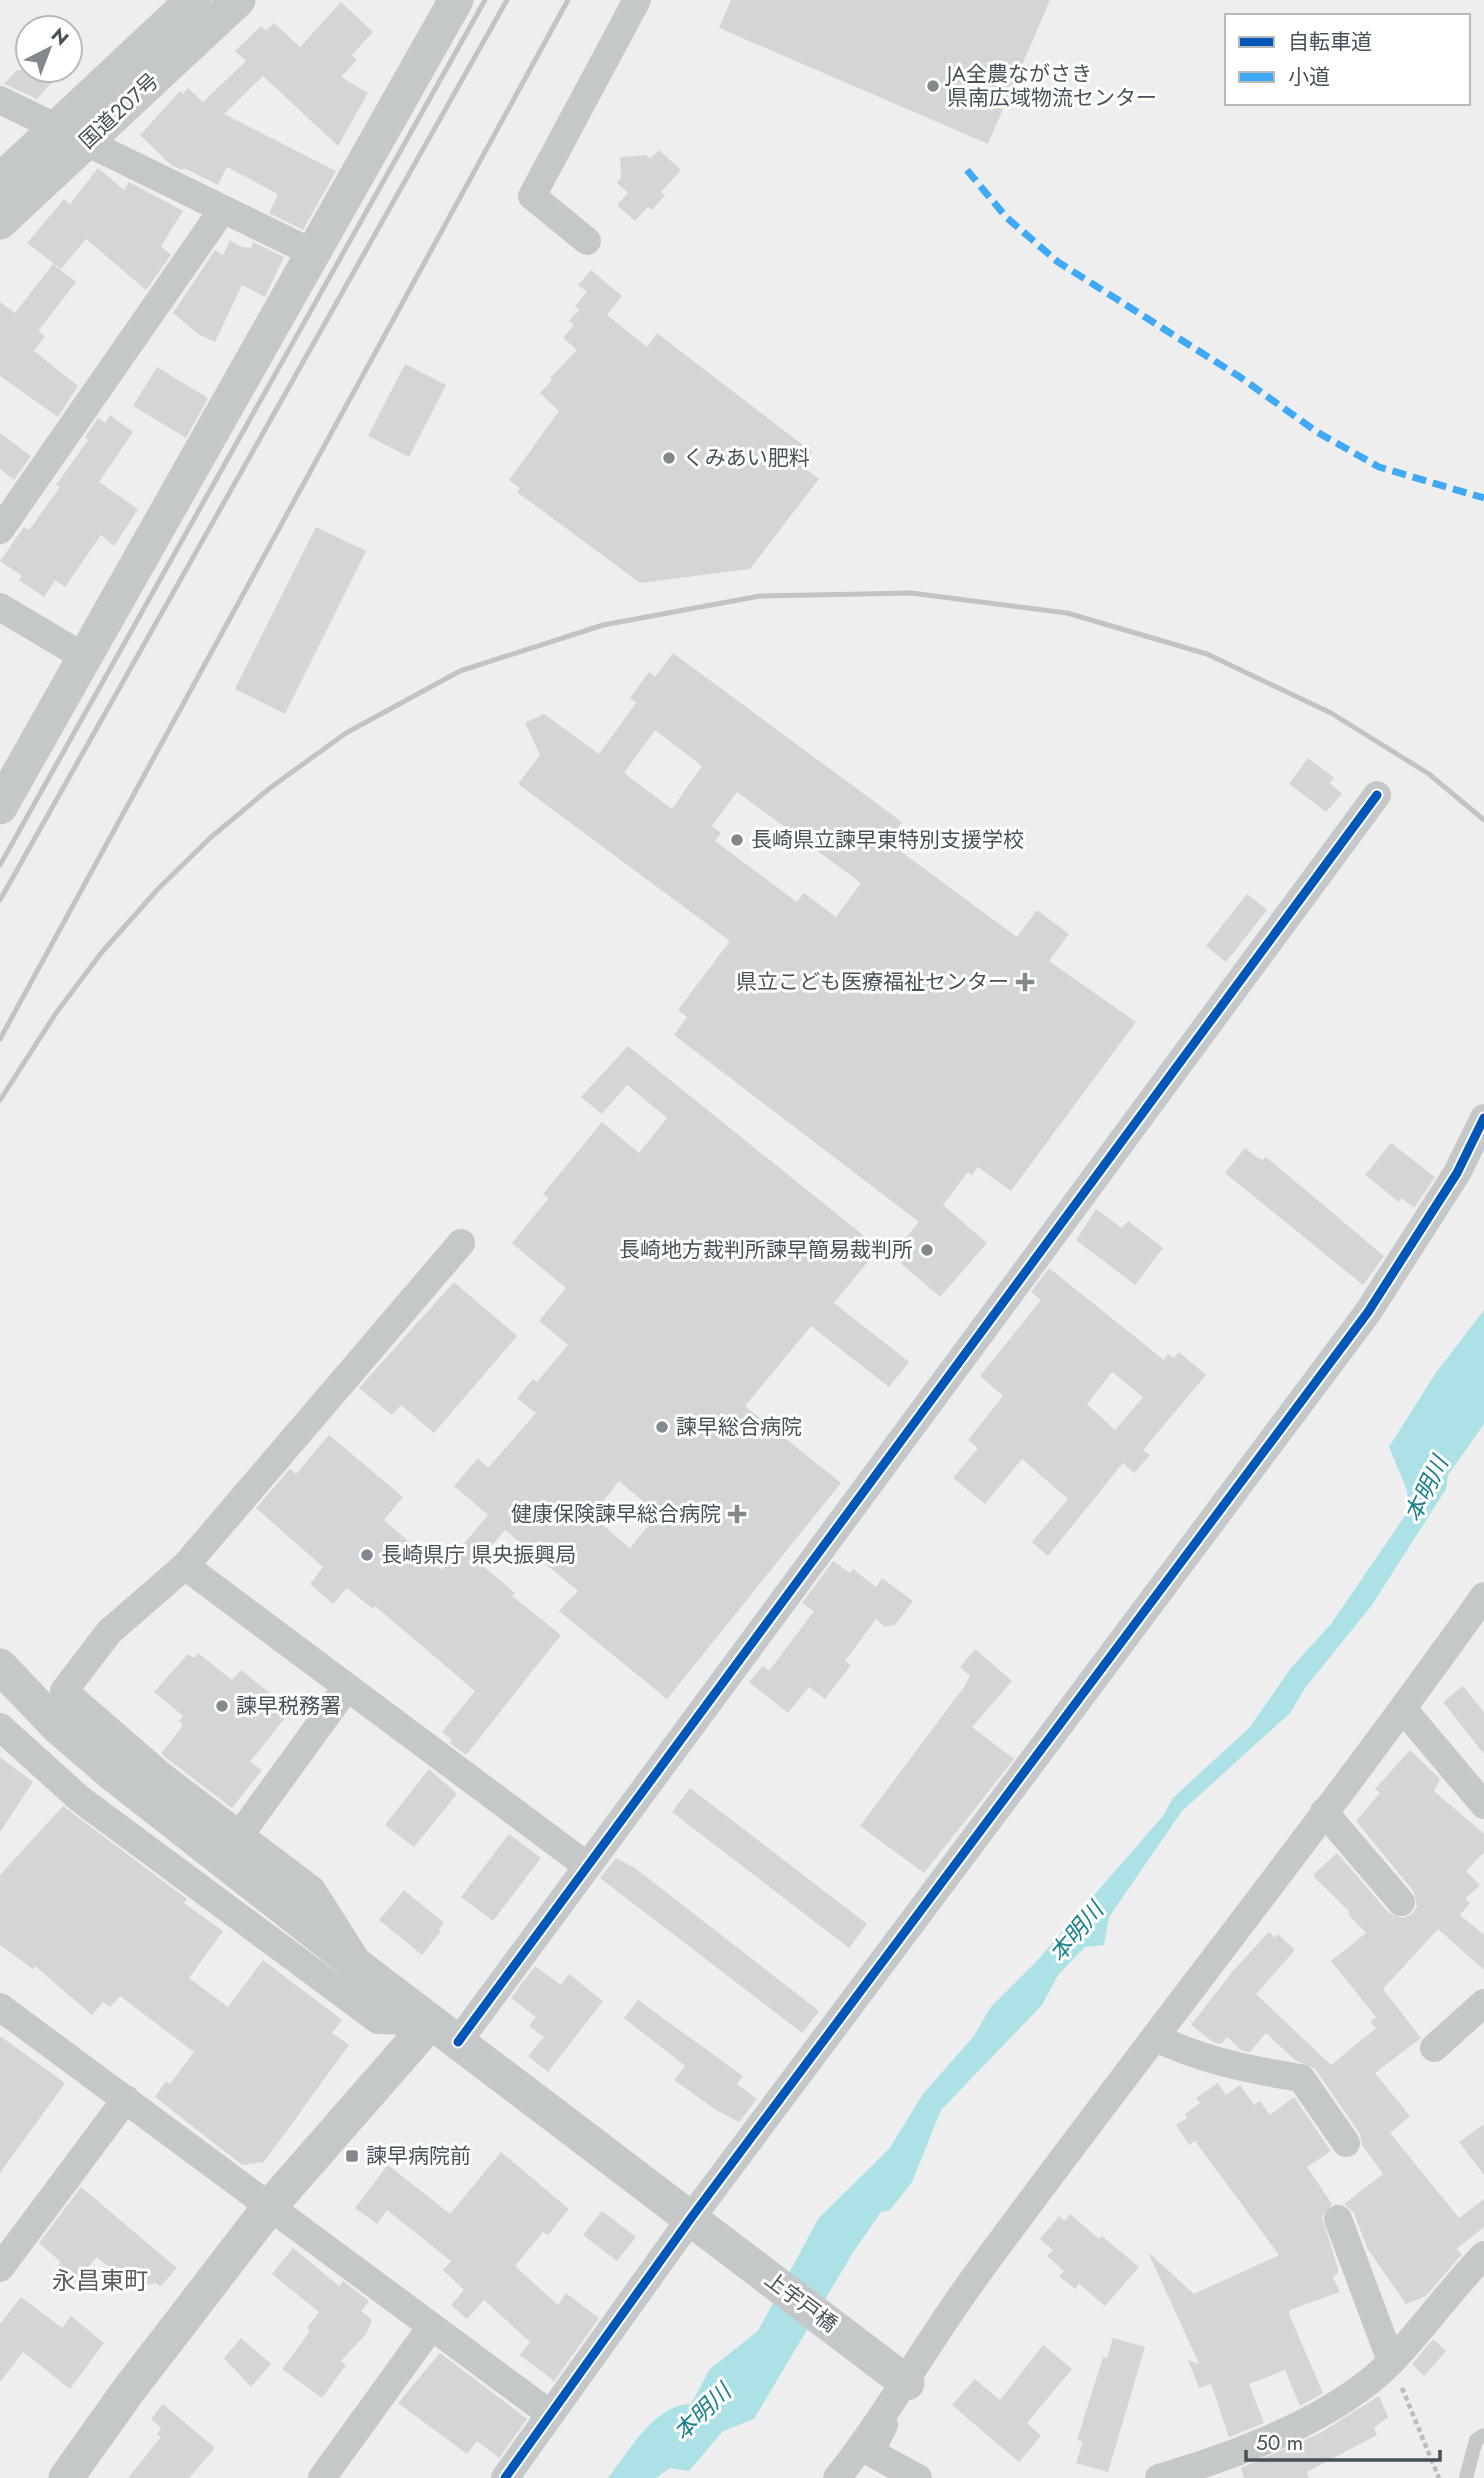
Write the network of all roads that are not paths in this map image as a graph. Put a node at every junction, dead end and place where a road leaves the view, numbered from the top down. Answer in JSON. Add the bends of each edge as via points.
{"nodes":[{"id":1,"x":192,"y":0,"type":"edge"},
{"id":2,"x":237,"y":0,"type":"edge"},
{"id":3,"x":456,"y":0,"type":"edge"},
{"id":4,"x":637,"y":0,"type":"edge"},
{"id":5,"x":0,"y":100,"type":"edge"},
{"id":6,"x":72,"y":135,"type":"junction"},
{"id":7,"x":0,"y":181,"type":"edge"},
{"id":8,"x":223,"y":209,"type":"junction"},
{"id":9,"x":0,"y":222,"type":"edge"},
{"id":10,"x":587,"y":241,"type":"dead end"},
{"id":11,"x":313,"y":253,"type":"junction"},
{"id":12,"x":0,"y":530,"type":"edge"},
{"id":13,"x":0,"y":607,"type":"edge"},
{"id":14,"x":84,"y":657,"type":"junction"},
{"id":15,"x":1377,"y":796,"type":"dead end"},
{"id":16,"x":0,"y":807,"type":"edge"},
{"id":17,"x":1484,"y":1118,"type":"edge"},
{"id":18,"x":460,"y":1243,"type":"dead end"},
{"id":19,"x":185,"y":1566,"type":"junction"},
{"id":20,"x":1484,"y":1596,"type":"edge"},
{"id":21,"x":0,"y":1666,"type":"edge"},
{"id":22,"x":347,"y":1687,"type":"junction"},
{"id":23,"x":64,"y":1691,"type":"junction"},
{"id":24,"x":1404,"y":1709,"type":"junction"},
{"id":25,"x":0,"y":1726,"type":"edge"},
{"id":26,"x":1484,"y":1805,"type":"edge"},
{"id":27,"x":1324,"y":1812,"type":"junction"},
{"id":28,"x":239,"y":1836,"type":"junction"},
{"id":29,"x":587,"y":1866,"type":"junction"},
{"id":30,"x":1401,"y":1902,"type":"dead end"},
{"id":31,"x":363,"y":1970,"type":"junction"},
{"id":32,"x":1484,"y":2003,"type":"edge"},
{"id":33,"x":0,"y":2007,"type":"edge"},
{"id":34,"x":444,"y":2032,"type":"junction"},
{"id":35,"x":1156,"y":2038,"type":"junction"},
{"id":36,"x":1434,"y":2048,"type":"dead end"},
{"id":37,"x":126,"y":2099,"type":"junction"},
{"id":38,"x":1346,"y":2143,"type":"dead end"},
{"id":39,"x":271,"y":2205,"type":"junction"},
{"id":40,"x":691,"y":2218,"type":"junction"},
{"id":41,"x":1338,"y":2219,"type":"dead end"},
{"id":42,"x":1484,"y":2255,"type":"edge"},
{"id":43,"x":0,"y":2268,"type":"edge"},
{"id":44,"x":431,"y":2327,"type":"junction"},
{"id":45,"x":1391,"y":2361,"type":"junction"},
{"id":46,"x":894,"y":2373,"type":"junction"},
{"id":47,"x":550,"y":2414,"type":"junction"},
{"id":48,"x":1484,"y":2435,"type":"edge"},
{"id":49,"x":66,"y":2478,"type":"edge"},
{"id":50,"x":322,"y":2478,"type":"edge"},
{"id":51,"x":505,"y":2478,"type":"edge"},
{"id":52,"x":837,"y":2478,"type":"edge"},
{"id":53,"x":918,"y":2478,"type":"edge"},
{"id":54,"x":1158,"y":2478,"type":"edge"},
{"id":55,"x":1466,"y":2478,"type":"edge"}],
"edges":[{"from":1,"to":6,"type":"street"},
{"from":2,"to":6,"type":"street","name":"国道207号"},
{"from":3,"to":11,"type":"street"},
{"from":4,"to":10,"type":"street","via":[[532,197]]},
{"from":5,"to":6,"type":"street"},
{"from":6,"to":7,"type":"street"},
{"from":6,"to":8,"type":"street"},
{"from":6,"to":9,"type":"street","name":"国道207号"},
{"from":8,"to":11,"type":"street"},
{"from":8,"to":12,"type":"street"},
{"from":11,"to":14,"type":"street"},
{"from":13,"to":14,"type":"street"},
{"from":14,"to":16,"type":"street"},
{"from":15,"to":29,"type":"street"},
{"from":17,"to":40,"type":"street","via":[[1457,1173],[1368,1312]]},
{"from":18,"to":19,"type":"street"},
{"from":19,"to":22,"type":"street"},
{"from":19,"to":23,"type":"street","via":[[109,1632]]},
{"from":20,"to":24,"type":"street"},
{"from":21,"to":31,"type":"street","name":"上宇戸橋","bridge":true,"via":[[58,1727],[114,1775]]},
{"from":22,"to":28,"type":"street"},
{"from":22,"to":29,"type":"street"},
{"from":23,"to":25,"type":"street"},
{"from":23,"to":28,"type":"street"},
{"from":24,"to":26,"type":"street"},
{"from":24,"to":27,"type":"street"},
{"from":25,"to":34,"type":"street","via":[[80,1799],[378,2020]]},
{"from":27,"to":30,"type":"street"},
{"from":27,"to":35,"type":"street"},
{"from":28,"to":31,"type":"street","via":[[312,1890]]},
{"from":29,"to":34,"type":"street"},
{"from":31,"to":34,"type":"street","name":"上宇戸橋"},
{"from":32,"to":36,"type":"street"},
{"from":33,"to":37,"type":"street"},
{"from":34,"to":39,"type":"street"},
{"from":34,"to":40,"type":"street","name":"上宇戸橋"},
{"from":35,"to":38,"type":"street","via":[[1238,2068],[1301,2078]]},
{"from":35,"to":46,"type":"street","via":[[978,2273]]},
{"from":37,"to":39,"type":"street"},
{"from":37,"to":43,"type":"street"},
{"from":39,"to":44,"type":"street"},
{"from":39,"to":49,"type":"street"},
{"from":40,"to":46,"type":"street","name":"上宇戸橋"},
{"from":40,"to":47,"type":"street"},
{"from":41,"to":45,"type":"street"},
{"from":42,"to":45,"type":"street"},
{"from":44,"to":47,"type":"street"},
{"from":44,"to":50,"type":"street"},
{"from":45,"to":54,"type":"street","via":[[1305,2422],[1230,2457]]},
{"from":46,"to":52,"type":"street"},
{"from":46,"to":53,"type":"street","via":[[870,2452]]},
{"from":47,"to":51,"type":"street"},
{"from":48,"to":55,"type":"lane","via":[[1476,2440]]}]}
